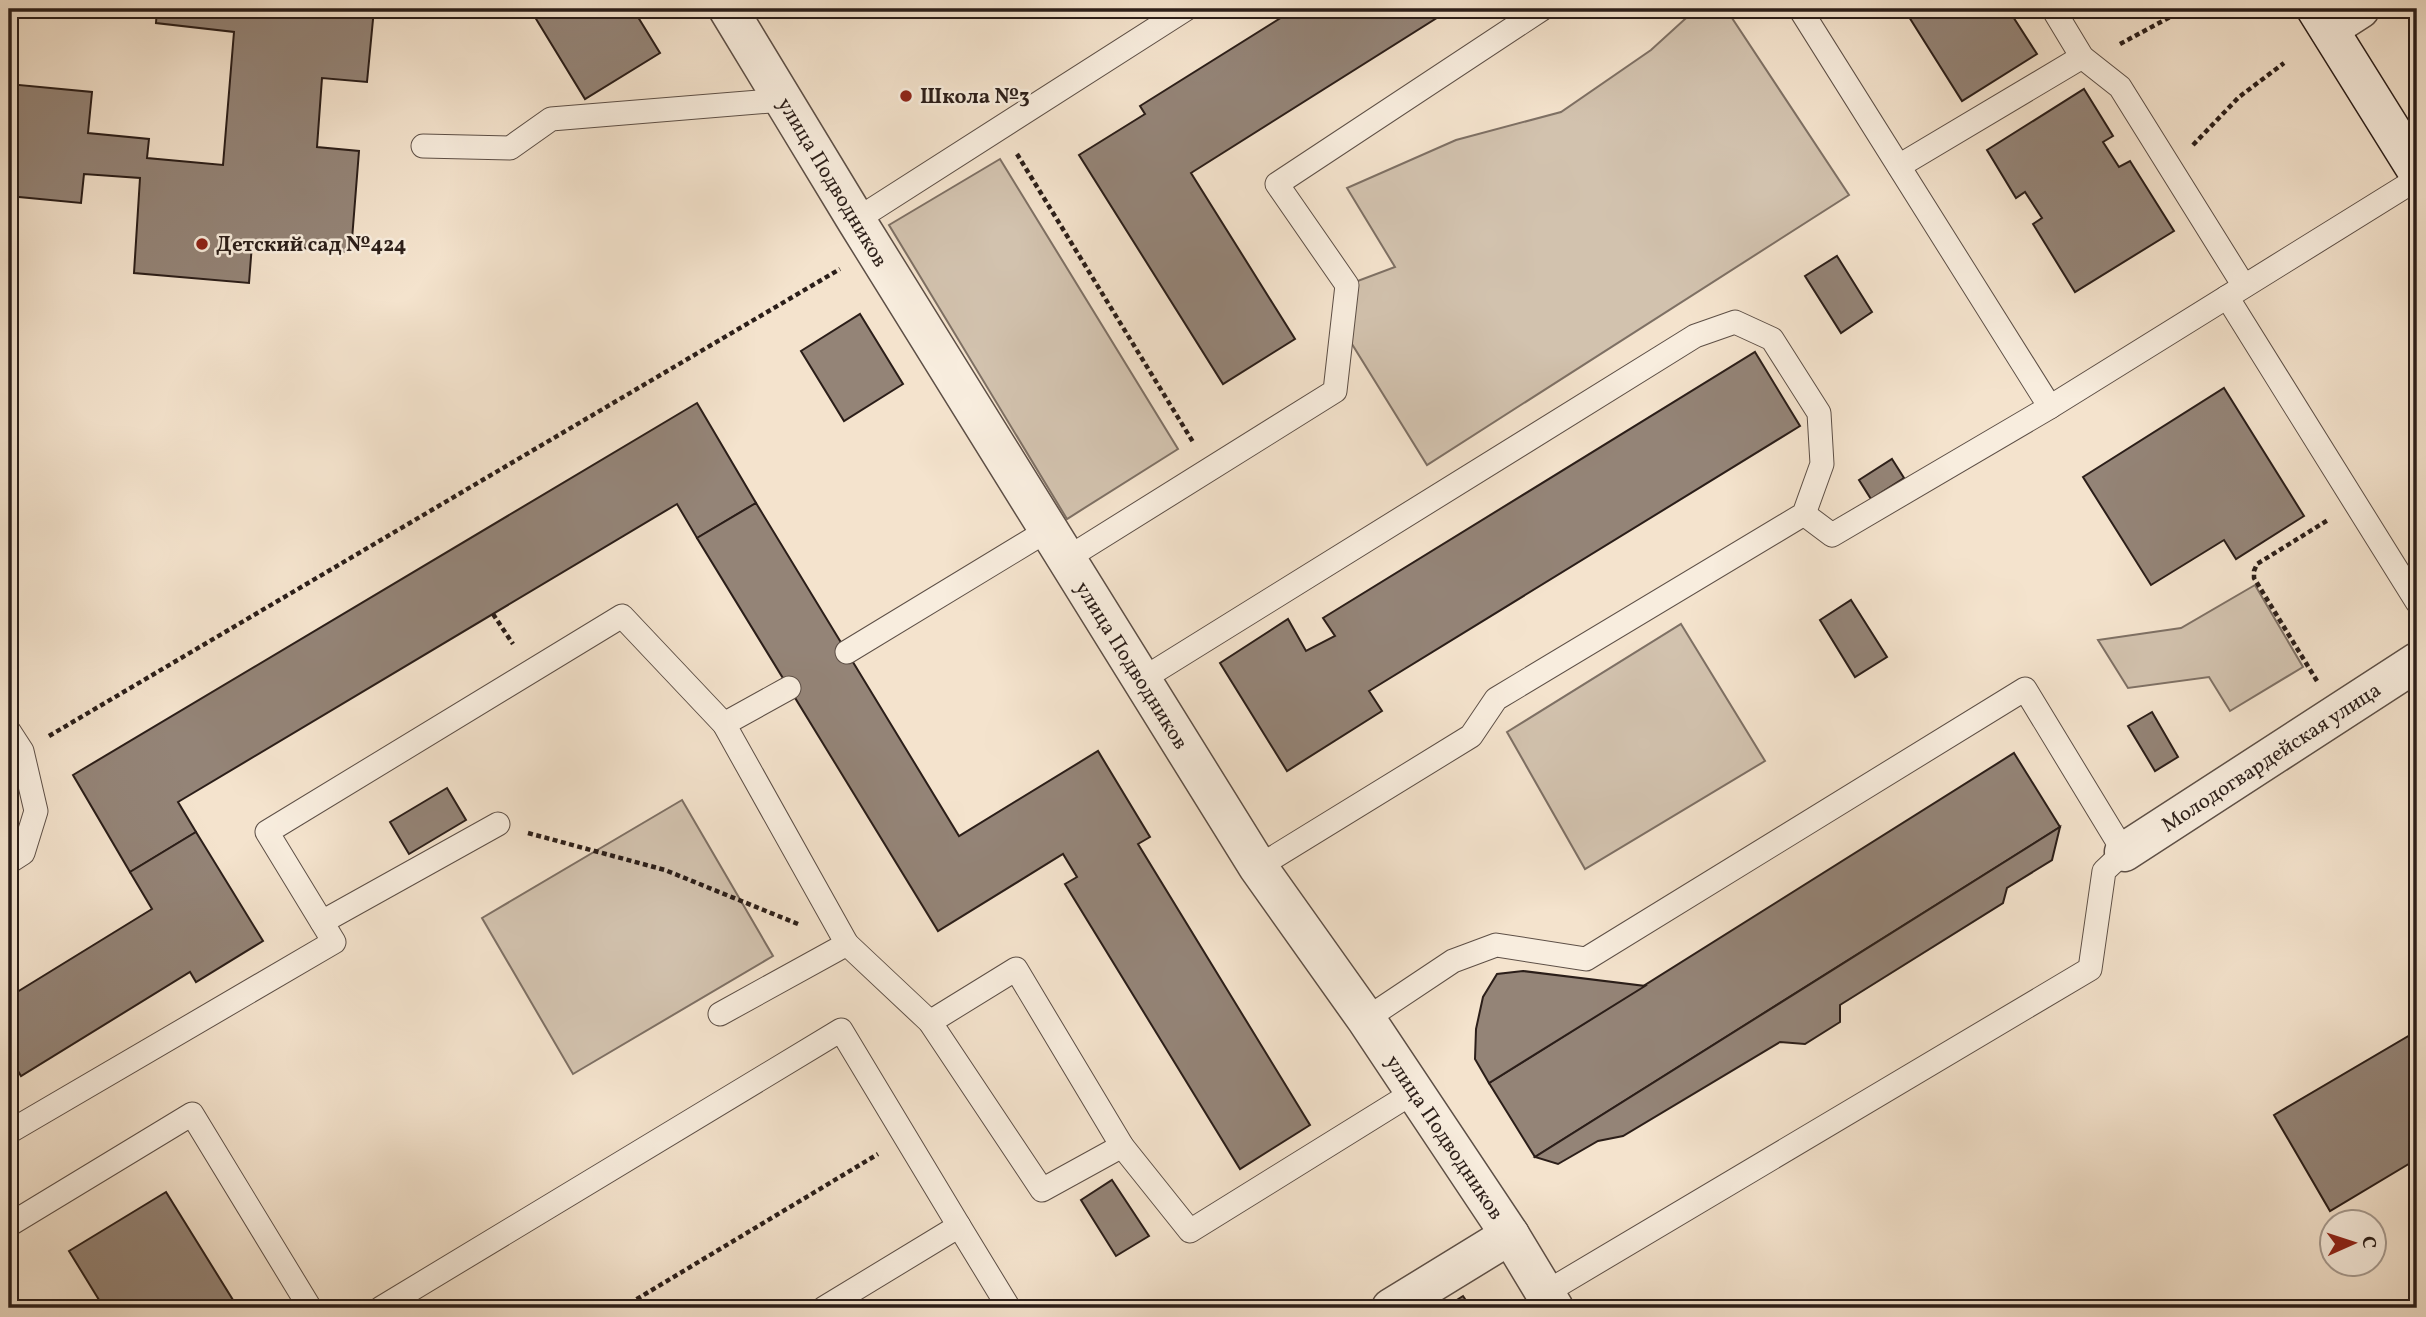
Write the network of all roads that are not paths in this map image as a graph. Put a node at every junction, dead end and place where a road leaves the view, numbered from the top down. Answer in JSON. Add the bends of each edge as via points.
{"nodes":[{"id":1,"x":728,"y":9,"type":"edge"},
{"id":2,"x":1186,"y":9,"type":"edge"},
{"id":3,"x":1542,"y":9,"type":"edge"},
{"id":4,"x":1800,"y":9,"type":"edge"},
{"id":5,"x":2053,"y":9,"type":"edge"},
{"id":6,"x":2335,"y":15,"type":"edge"},
{"id":7,"x":2082,"y":57,"type":"junction"},
{"id":8,"x":783,"y":100,"type":"junction"},
{"id":9,"x":423,"y":146,"type":"dead end"},
{"id":10,"x":1899,"y":166,"type":"junction"},
{"id":11,"x":2417,"y":171,"type":"edge"},
{"id":12,"x":2417,"y":178,"type":"edge"},
{"id":13,"x":865,"y":235,"type":"junction"},
{"id":14,"x":2235,"y":292,"type":"junction"},
{"id":15,"x":2050,"y":407,"type":"junction"},
{"id":16,"x":1804,"y":514,"type":"junction"},
{"id":17,"x":1057,"y":545,"type":"junction"},
{"id":18,"x":2417,"y":602,"type":"edge"},
{"id":19,"x":847,"y":652,"type":"dead end"},
{"id":20,"x":2417,"y":662,"type":"edge"},
{"id":21,"x":1142,"y":680,"type":"junction"},
{"id":22,"x":789,"y":688,"type":"dead end"},
{"id":23,"x":724,"y":724,"type":"junction"},
{"id":24,"x":9,"y":731,"type":"edge"},
{"id":25,"x":498,"y":824,"type":"road end"},
{"id":26,"x":2124,"y":852,"type":"junction"},
{"id":27,"x":9,"y":862,"type":"edge"},
{"id":28,"x":1258,"y":867,"type":"junction"},
{"id":29,"x":322,"y":922,"type":"junction"},
{"id":30,"x":847,"y":944,"type":"junction"},
{"id":31,"x":720,"y":1014,"type":"dead end"},
{"id":32,"x":1366,"y":1019,"type":"junction"},
{"id":33,"x":930,"y":1022,"type":"junction"},
{"id":34,"x":1414,"y":1092,"type":"junction"},
{"id":35,"x":9,"y":1132,"type":"edge"},
{"id":36,"x":1122,"y":1146,"type":"junction"},
{"id":37,"x":9,"y":1225,"type":"edge"},
{"id":38,"x":959,"y":1226,"type":"junction"},
{"id":39,"x":1510,"y":1235,"type":"junction"},
{"id":40,"x":1550,"y":1301,"type":"edge"},
{"id":41,"x":310,"y":1308,"type":"edge"},
{"id":42,"x":381,"y":1308,"type":"edge"},
{"id":43,"x":824,"y":1308,"type":"edge"},
{"id":44,"x":1009,"y":1308,"type":"edge"},
{"id":45,"x":1391,"y":1308,"type":"edge"}],
"edges":[{"from":1,"to":8,"type":"street","name":"улица Подводников"},
{"from":2,"to":13,"type":"lane","via":[[1001,127]]},
{"from":3,"to":17,"type":"lane","via":[[1277,184],[1347,285],[1335,391],[1210,470]]},
{"from":4,"to":10,"type":"lane"},
{"from":5,"to":7,"type":"lane"},
{"from":6,"to":11,"type":"street"},
{"from":7,"to":10,"type":"lane"},
{"from":7,"to":14,"type":"lane","via":[[2120,87],[2170,168]]},
{"from":8,"to":9,"type":"lane","via":[[551,119],[510,148]]},
{"from":8,"to":13,"type":"street","name":"улица Подводников"},
{"from":10,"to":15,"type":"lane"},
{"from":12,"to":14,"type":"lane"},
{"from":13,"to":17,"type":"street","name":"улица Подводников"},
{"from":14,"to":15,"type":"lane"},
{"from":14,"to":18,"type":"lane"},
{"from":15,"to":16,"type":"lane","via":[[1832,535]]},
{"from":16,"to":21,"type":"lane","via":[[1822,464],[1819,413],[1772,338],[1735,323],[1695,336]]},
{"from":16,"to":28,"type":"lane","via":[[1496,699],[1471,736]]},
{"from":17,"to":19,"type":"lane"},
{"from":17,"to":21,"type":"street","name":"улица Подводников"},
{"from":20,"to":26,"type":"street","name":"Молодогвардейская улица"},
{"from":21,"to":28,"type":"street","name":"улица Подводников"},
{"from":22,"to":23,"type":"lane"},
{"from":23,"to":29,"type":"lane","via":[[622,616],[267,832]]},
{"from":23,"to":30,"type":"lane"},
{"from":24,"to":27,"type":"lane","via":[[22,751],[36,811],[23,853]]},
{"from":25,"to":29,"type":"lane"},
{"from":26,"to":32,"type":"lane","via":[[2025,689],[1587,959],[1496,945],[1453,961]]},
{"from":26,"to":40,"type":"lane","via":[[2104,870],[2090,969]]},
{"from":28,"to":32,"type":"street","name":"улица Подводников"},
{"from":29,"to":35,"type":"lane","via":[[334,942]]},
{"from":30,"to":31,"type":"lane"},
{"from":30,"to":33,"type":"lane"},
{"from":32,"to":34,"type":"street","name":"улица Подводников"},
{"from":33,"to":36,"type":"lane","via":[[1042,1190]]},
{"from":33,"to":36,"type":"lane","via":[[1016,969]]},
{"from":34,"to":36,"type":"lane","via":[[1190,1231]]},
{"from":34,"to":39,"type":"street","name":"улица Подводников"},
{"from":37,"to":41,"type":"lane","via":[[192,1114]]},
{"from":38,"to":42,"type":"lane","via":[[841,1030]]},
{"from":38,"to":43,"type":"lane"},
{"from":38,"to":44,"type":"lane"},
{"from":39,"to":40,"type":"street","name":"улица Подводников"},
{"from":39,"to":45,"type":"street"}]}
